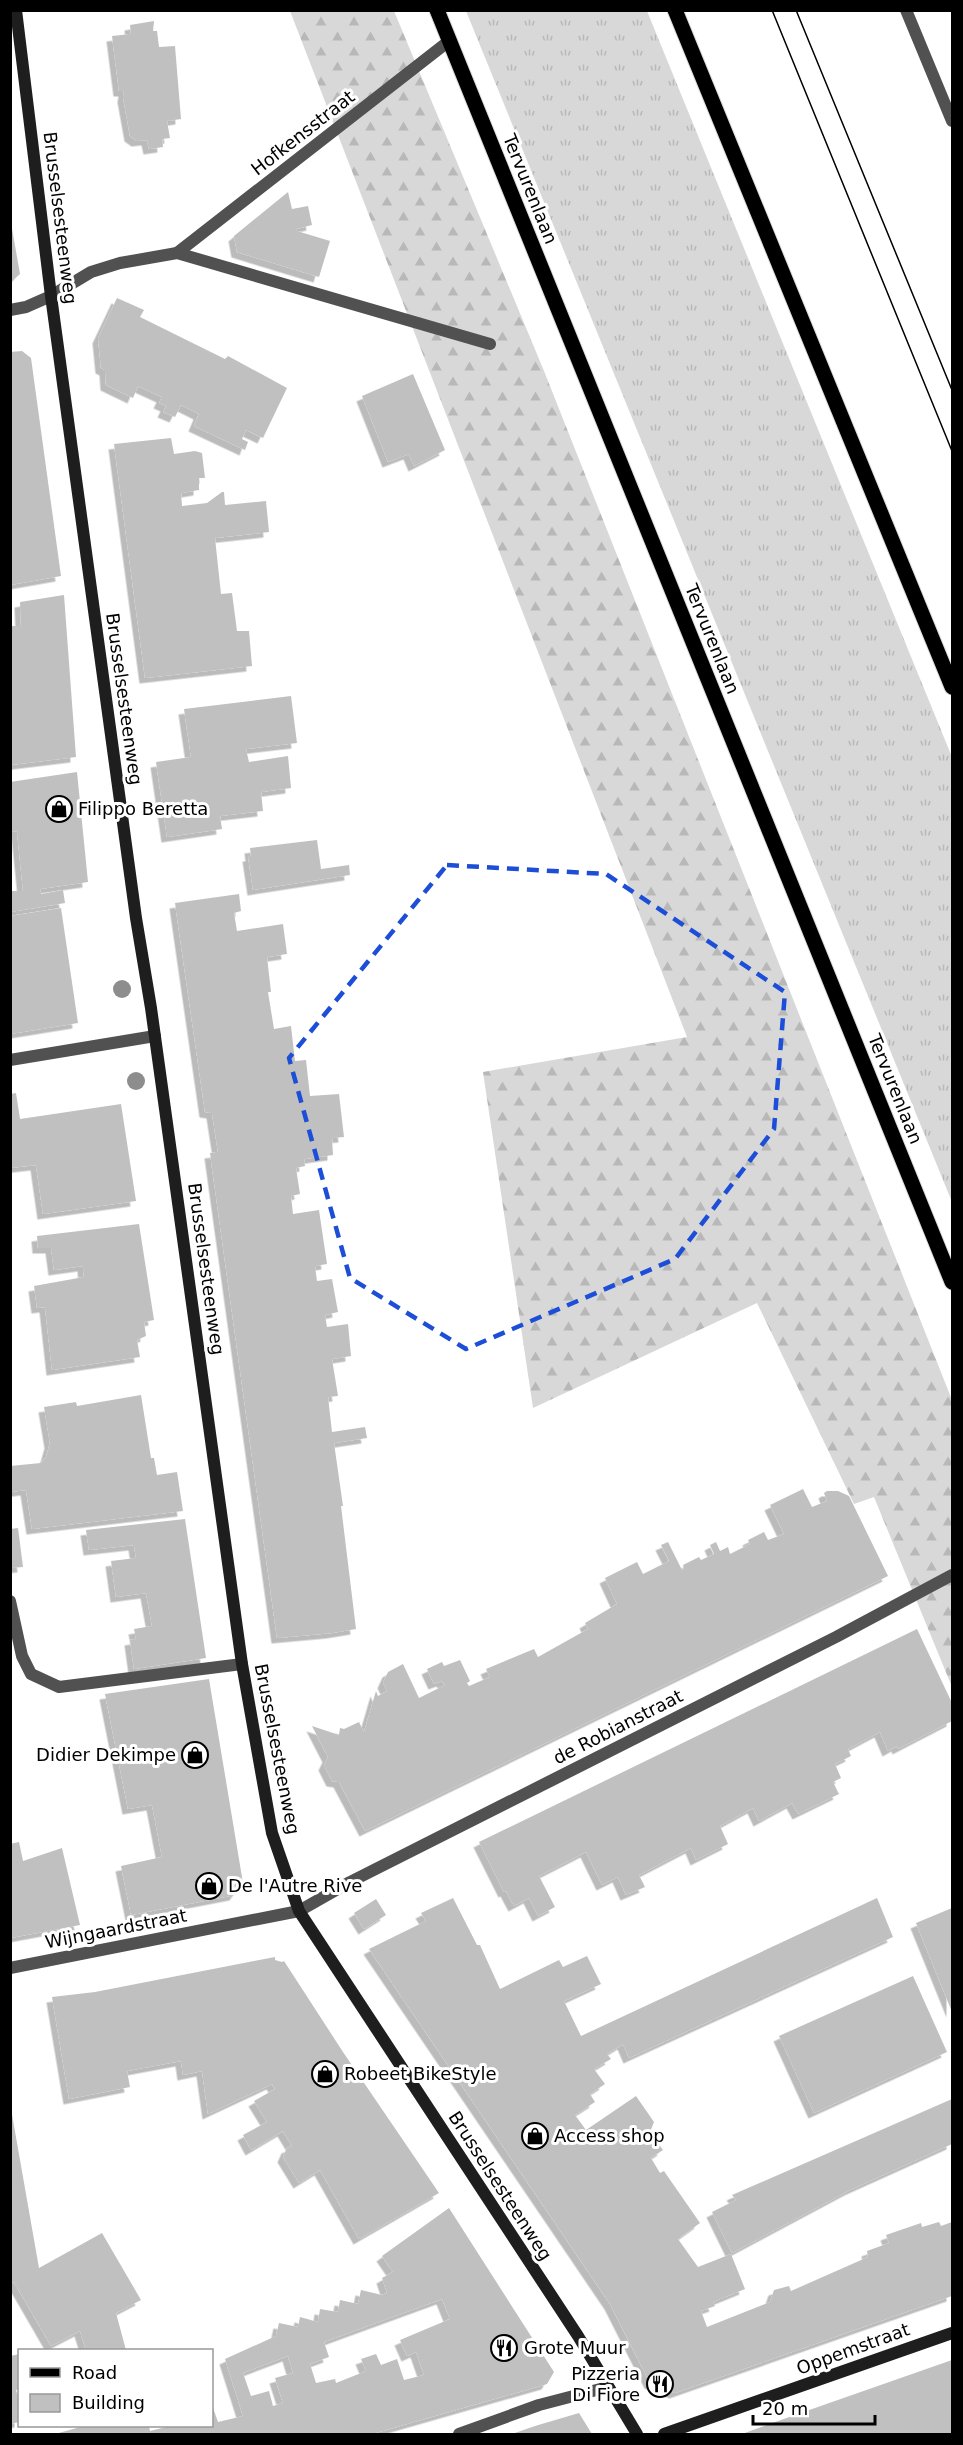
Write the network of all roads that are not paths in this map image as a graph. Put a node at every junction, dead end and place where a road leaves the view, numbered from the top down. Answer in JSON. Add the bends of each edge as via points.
{"nodes":[{"id":1,"x":16,"y":10,"type":"edge"},
{"id":2,"x":437,"y":10,"type":"edge"},
{"id":3,"x":675,"y":10,"type":"edge"},
{"id":4,"x":906,"y":10,"type":"edge"},
{"id":5,"x":449,"y":41,"type":"junction"},
{"id":6,"x":952,"y":121,"type":"edge"},
{"id":7,"x":177,"y":253,"type":"junction"},
{"id":8,"x":51,"y":296,"type":"junction"},
{"id":9,"x":10,"y":310,"type":"edge"},
{"id":10,"x":490,"y":344,"type":"dead end"},
{"id":11,"x":952,"y":687,"type":"edge"},
{"id":12,"x":155,"y":1036,"type":"junction"},
{"id":13,"x":10,"y":1060,"type":"edge"},
{"id":14,"x":952,"y":1282,"type":"edge"},
{"id":15,"x":952,"y":1575,"type":"edge"},
{"id":16,"x":10,"y":1601,"type":"edge"},
{"id":17,"x":242,"y":1664,"type":"junction"},
{"id":18,"x":298,"y":1911,"type":"junction"},
{"id":19,"x":10,"y":1968,"type":"edge"},
{"id":20,"x":952,"y":2333,"type":"edge"},
{"id":21,"x":608,"y":2387,"type":"junction"},
{"id":22,"x":459,"y":2434,"type":"edge"},
{"id":23,"x":637,"y":2434,"type":"edge"},
{"id":24,"x":664,"y":2434,"type":"edge"}],
"edges":[{"from":1,"to":8,"type":"street","name":"Brusselsesteenweg"},
{"from":2,"to":5,"type":"main road","name":"Tervurenlaan"},
{"from":3,"to":11,"type":"main road"},
{"from":4,"to":6,"type":"street"},
{"from":5,"to":7,"type":"street","name":"Hofkensstraat"},
{"from":5,"to":14,"type":"main road","name":"Tervurenlaan"},
{"from":7,"to":8,"type":"street","name":"Hofkensstraat","via":[[92,272]]},
{"from":7,"to":10,"type":"street","name":"Hofkensstraat"},
{"from":8,"to":9,"type":"street","name":"Hofkensstraat"},
{"from":8,"to":12,"type":"street","name":"Brusselsesteenweg"},
{"from":12,"to":13,"type":"street"},
{"from":12,"to":17,"type":"street","name":"Brusselsesteenweg"},
{"from":15,"to":18,"type":"street","name":"de Robianstraat"},
{"from":16,"to":17,"type":"street","via":[[22,1656],[31,1674],[59,1687]]},
{"from":17,"to":18,"type":"street","name":"Brusselsesteenweg","via":[[272,1833]]},
{"from":18,"to":19,"type":"street","name":"Wijngaardstraat"},
{"from":18,"to":21,"type":"street","name":"Brusselsesteenweg"},
{"from":20,"to":24,"type":"street","name":"Oppemstraat"},
{"from":21,"to":22,"type":"street","via":[[539,2405]]},
{"from":21,"to":23,"type":"street","name":"Brusselsesteenweg"}]}
